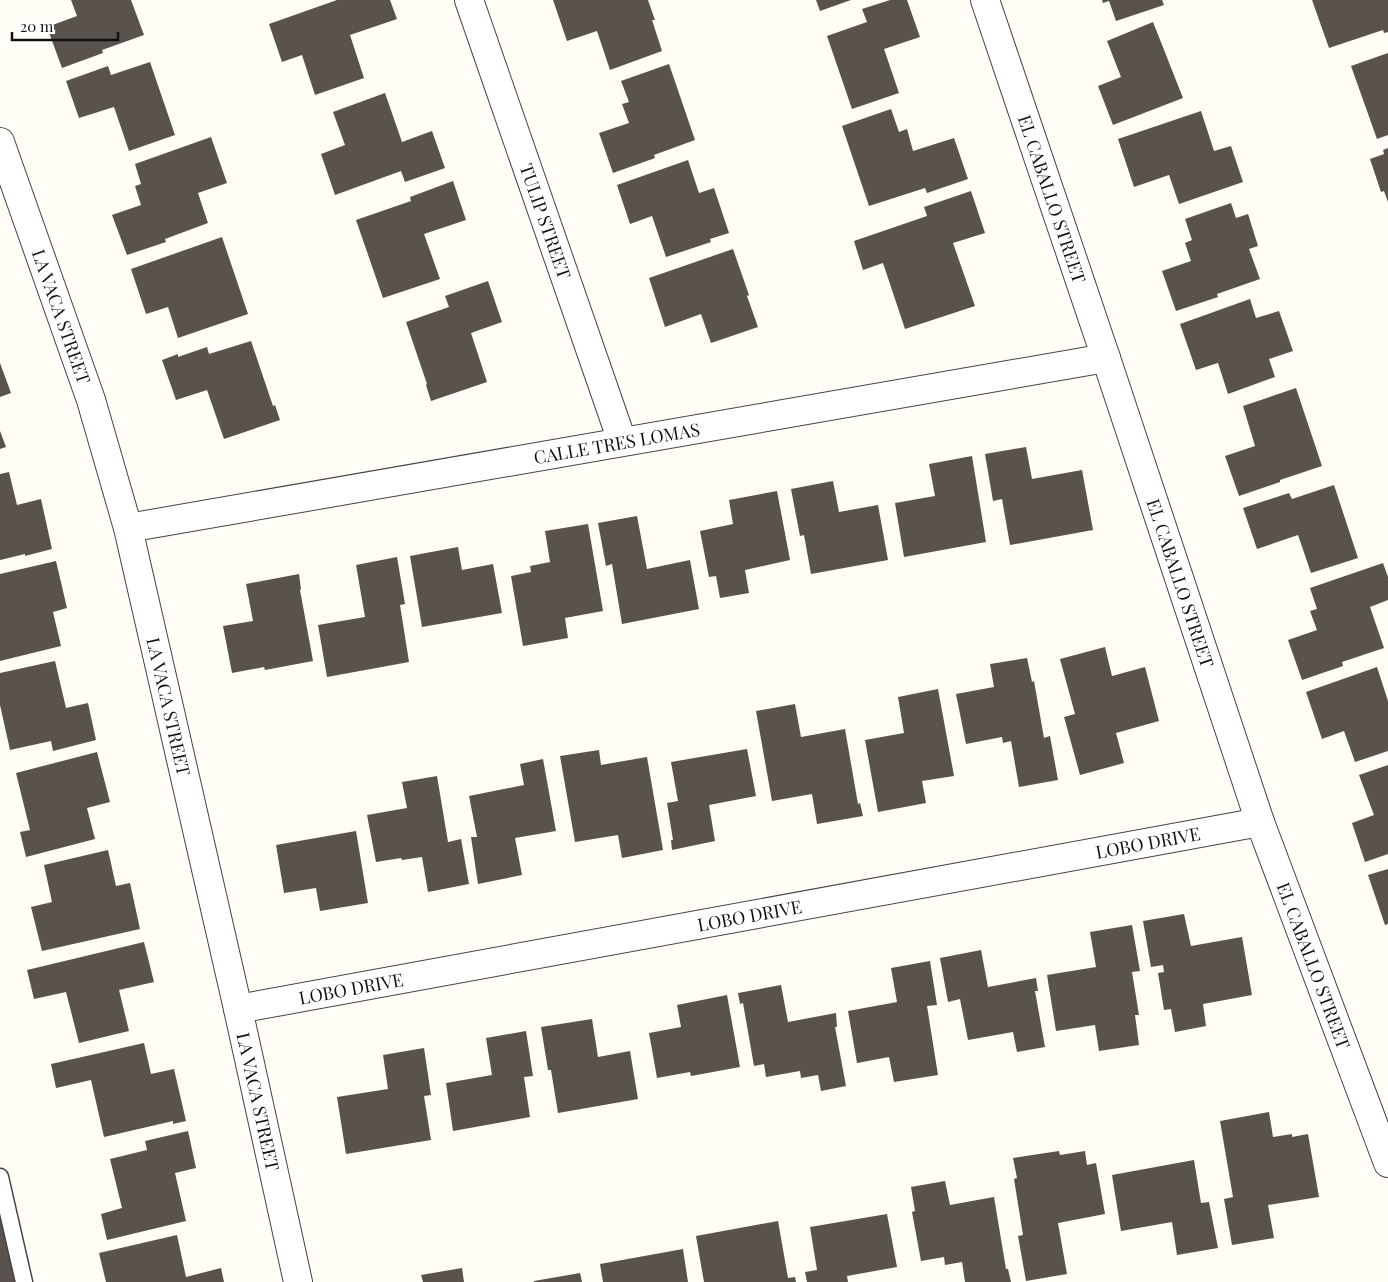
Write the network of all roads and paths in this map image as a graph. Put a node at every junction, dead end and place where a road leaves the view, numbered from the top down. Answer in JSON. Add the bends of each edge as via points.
{"nodes":[{"id":1,"x":469,"y":0,"type":"edge"},
{"id":2,"x":985,"y":0,"type":"edge"},
{"id":3,"x":0,"y":142,"type":"edge"},
{"id":4,"x":6,"y":180,"type":"edge"},
{"id":5,"x":1106,"y":358,"type":"junction"},
{"id":6,"x":622,"y":441,"type":"junction"},
{"id":7,"x":128,"y":528,"type":"junction"},
{"id":8,"x":1260,"y":822,"type":"junction"},
{"id":9,"x":238,"y":1009,"type":"junction"},
{"id":10,"x":1388,"y":1163,"type":"edge"},
{"id":11,"x":0,"y":1177,"type":"edge"},
{"id":12,"x":24,"y":1282,"type":"edge"},
{"id":13,"x":298,"y":1282,"type":"edge"}],
"edges":[{"from":1,"to":6,"type":"street","name":"TULIP STREET"},
{"from":2,"to":5,"type":"street","name":"EL CABALLO STREET"},
{"from":3,"to":4,"type":"street","name":"LA VACA STREET"},
{"from":4,"to":7,"type":"street","name":"LA VACA STREET","via":[[91,400]]},
{"from":5,"to":6,"type":"street","name":"CALLE TRES LOMAS"},
{"from":5,"to":8,"type":"street","name":"EL CABALLO STREET"},
{"from":6,"to":7,"type":"street","name":"CALLE TRES LOMAS"},
{"from":7,"to":9,"type":"street","name":"LA VACA STREET"},
{"from":8,"to":9,"type":"street","name":"LOBO DRIVE"},
{"from":8,"to":10,"type":"street","name":"EL CABALLO STREET"},
{"from":9,"to":13,"type":"street","name":"LA VACA STREET"},
{"from":11,"to":12,"type":"lane"}]}
